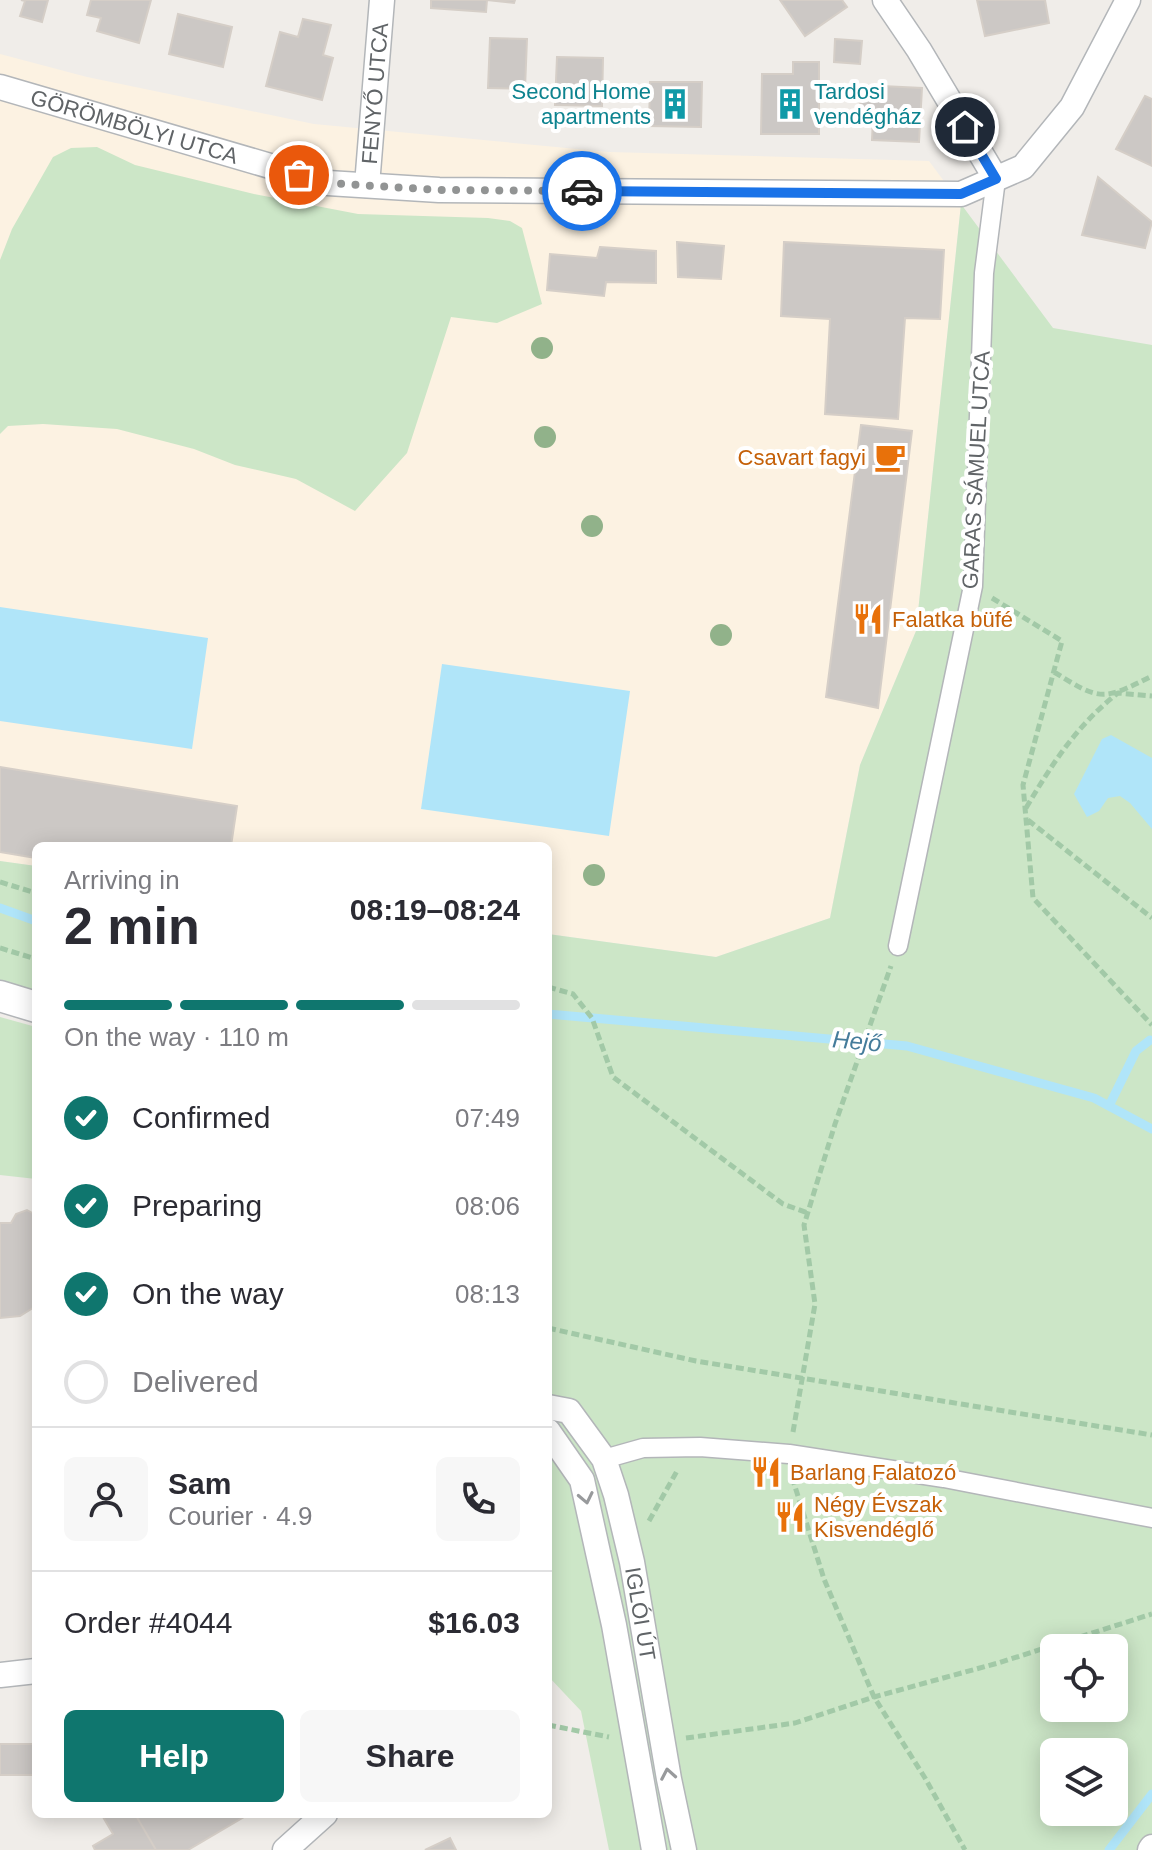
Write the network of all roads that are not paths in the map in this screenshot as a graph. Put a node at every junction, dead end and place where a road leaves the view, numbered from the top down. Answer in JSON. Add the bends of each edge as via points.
{"nodes":[{"id":1,"x":382,"y":0,"type":"edge"},
{"id":2,"x":885,"y":0,"type":"edge"},
{"id":3,"x":1128,"y":0,"type":"edge"},
{"id":4,"x":0,"y":87,"type":"edge"},
{"id":5,"x":996,"y":179,"type":"junction"},
{"id":6,"x":367,"y":185,"type":"junction"},
{"id":7,"x":898,"y":946,"type":"road end"},
{"id":8,"x":0,"y":996,"type":"edge"},
{"id":9,"x":32,"y":1006,"type":"edge"},
{"id":10,"x":552,"y":1408,"type":"edge"},
{"id":11,"x":552,"y":1437,"type":"edge"},
{"id":12,"x":604,"y":1459,"type":"junction"},
{"id":13,"x":1152,"y":1518,"type":"edge"},
{"id":14,"x":32,"y":1671,"type":"edge"},
{"id":15,"x":0,"y":1675,"type":"edge"},
{"id":16,"x":321,"y":1818,"type":"edge"},
{"id":17,"x":285,"y":1850,"type":"edge"},
{"id":18,"x":654,"y":1850,"type":"edge"},
{"id":19,"x":684,"y":1850,"type":"edge"}],
"edges":[{"from":1,"to":6,"type":"street","name":"FENYŐ UTCA"},
{"from":2,"to":5,"type":"street"},
{"from":3,"to":5,"type":"street","name":"GÖRÖMBÖLYI UTCA","via":[[1072,107],[1023,167]]},
{"from":4,"to":6,"type":"street","name":"GÖRÖMBÖLYI UTCA","via":[[328,183]]},
{"from":5,"to":6,"type":"street","name":"GÖRÖMBÖLYI UTCA","via":[[961,194]]},
{"from":5,"to":7,"type":"street","name":"GARAS SÁMUEL UTCA","via":[[984,273],[973,586]]},
{"from":8,"to":9,"type":"street"},
{"from":10,"to":12,"type":"street","name":"IGLÓI ÚT","via":[[569,1411]]},
{"from":11,"to":18,"type":"street","name":"IGLÓI ÚT","one_way":true,"via":[[582,1480]]},
{"from":12,"to":13,"type":"street","via":[[643,1448],[789,1454]]},
{"from":19,"to":12,"type":"street","name":"IGLÓI ÚT","one_way":true,"via":[[632,1562]]},
{"from":14,"to":15,"type":"street"},
{"from":16,"to":17,"type":"street"}]}
